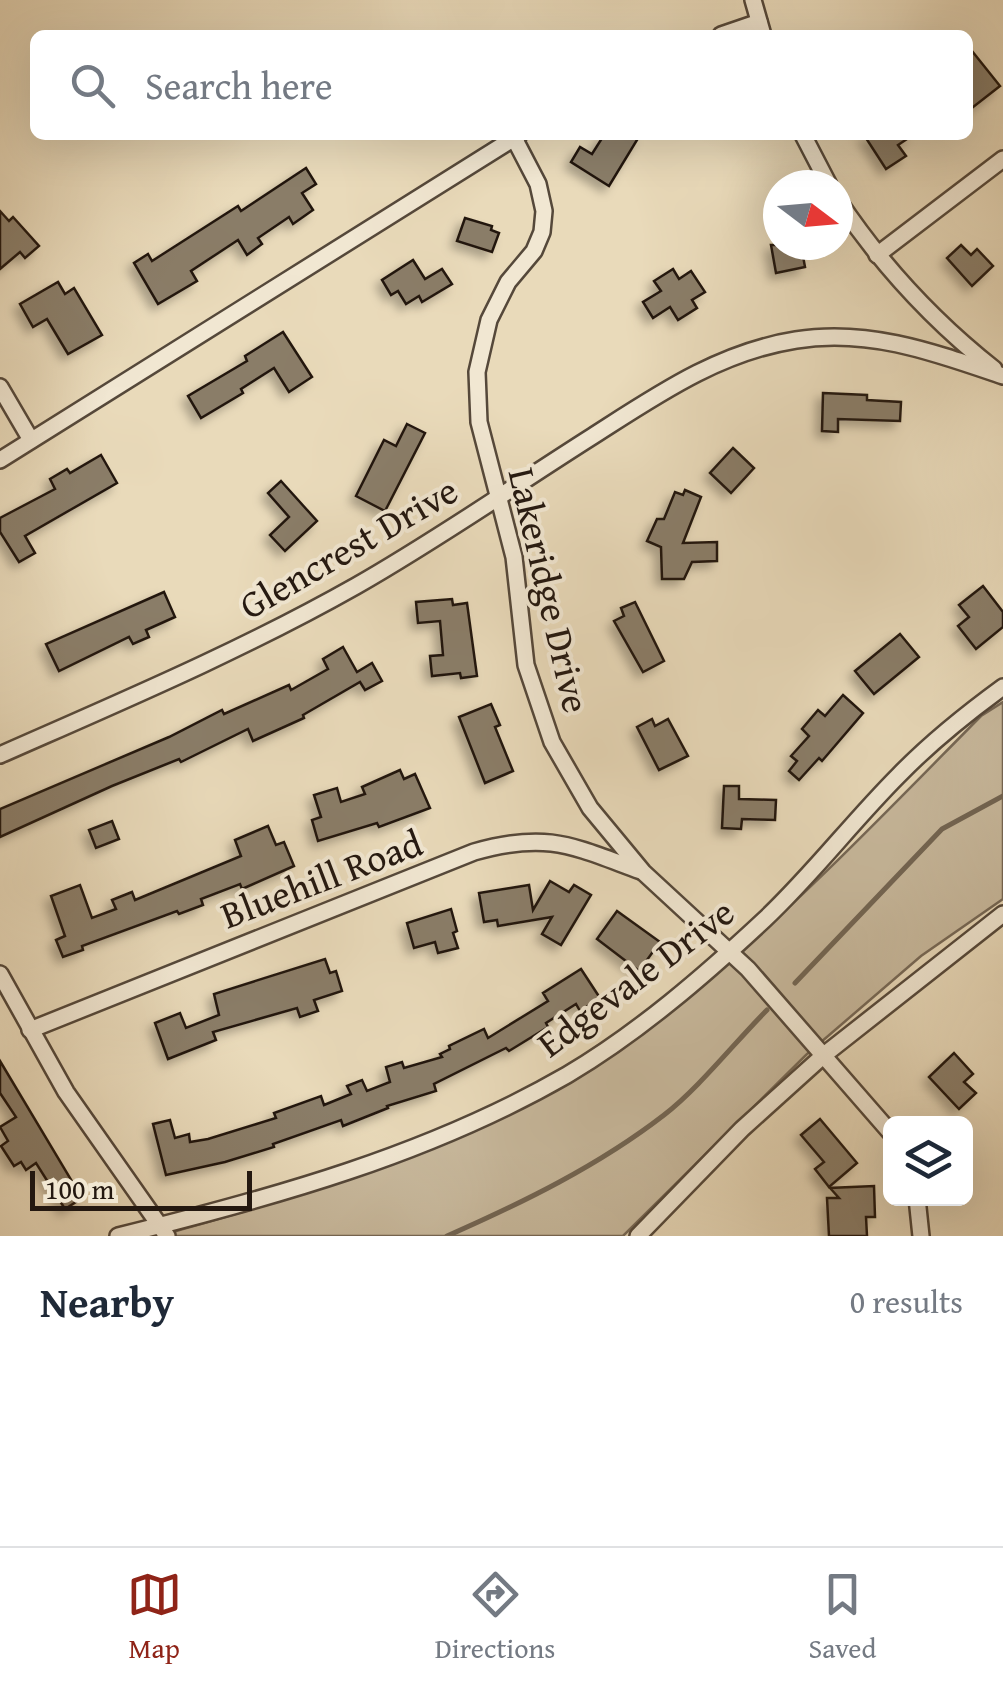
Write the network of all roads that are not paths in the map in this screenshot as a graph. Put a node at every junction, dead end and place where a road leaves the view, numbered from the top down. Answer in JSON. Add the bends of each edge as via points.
{"nodes":[{"id":1,"x":753,"y":0,"type":"edge"},
{"id":2,"x":761,"y":29,"type":"edge"},
{"id":3,"x":511,"y":140,"type":"edge"},
{"id":4,"x":517,"y":140,"type":"edge"},
{"id":5,"x":806,"y":140,"type":"edge"},
{"id":6,"x":1003,"y":159,"type":"edge"},
{"id":7,"x":822,"y":170,"type":"edge"},
{"id":8,"x":853,"y":221,"type":"edge"},
{"id":9,"x":877,"y":255,"type":"junction"},
{"id":10,"x":1003,"y":376,"type":"edge"},
{"id":11,"x":0,"y":387,"type":"edge"},
{"id":12,"x":31,"y":440,"type":"junction"},
{"id":13,"x":0,"y":460,"type":"edge"},
{"id":14,"x":498,"y":496,"type":"junction"},
{"id":15,"x":1003,"y":687,"type":"edge"},
{"id":16,"x":0,"y":755,"type":"edge"},
{"id":17,"x":643,"y":872,"type":"junction"},
{"id":18,"x":1003,"y":914,"type":"edge"},
{"id":19,"x":730,"y":951,"type":"junction"},
{"id":20,"x":0,"y":974,"type":"edge"},
{"id":21,"x":30,"y":1030,"type":"junction"},
{"id":22,"x":824,"y":1055,"type":"junction"},
{"id":23,"x":883,"y":1124,"type":"edge"},
{"id":24,"x":918,"y":1206,"type":"edge"},
{"id":25,"x":164,"y":1231,"type":"edge"},
{"id":26,"x":118,"y":1236,"type":"edge"},
{"id":27,"x":638,"y":1236,"type":"edge"},
{"id":28,"x":921,"y":1236,"type":"edge"}],
"edges":[{"from":1,"to":2,"type":"street"},
{"from":3,"to":12,"type":"street"},
{"from":4,"to":14,"type":"street","name":"Lakeridge Drive","via":[[544,211],[534,250],[508,282],[482,342],[478,422]]},
{"from":5,"to":7,"type":"street"},
{"from":6,"to":9,"type":"street"},
{"from":8,"to":9,"type":"street"},
{"from":9,"to":10,"type":"street","via":[[931,316]]},
{"from":10,"to":14,"type":"street","name":"Glencrest Drive","via":[[924,349],[858,338],[760,348],[674,384]]},
{"from":11,"to":12,"type":"street"},
{"from":12,"to":13,"type":"street"},
{"from":14,"to":16,"type":"street","name":"Glencrest Drive","via":[[358,585],[257,639]]},
{"from":14,"to":17,"type":"street","name":"Lakeridge Drive","via":[[514,557],[526,665],[552,742],[590,808]]},
{"from":15,"to":19,"type":"street","name":"Edgevale Drive","via":[[896,777]]},
{"from":17,"to":19,"type":"street","name":"Lakeridge Drive"},
{"from":17,"to":21,"type":"street","name":"Bluehill Road","via":[[574,847],[508,842]]},
{"from":18,"to":22,"type":"street"},
{"from":19,"to":22,"type":"street","name":"Lakeridge Drive"},
{"from":19,"to":25,"type":"street","name":"Edgevale Drive","via":[[569,1073],[480,1120]]},
{"from":20,"to":21,"type":"street"},
{"from":21,"to":25,"type":"street"},
{"from":22,"to":23,"type":"street","name":"Lakeridge Drive"},
{"from":22,"to":27,"type":"street"},
{"from":24,"to":28,"type":"street"},
{"from":25,"to":26,"type":"street","name":"Edgevale Drive"}]}
